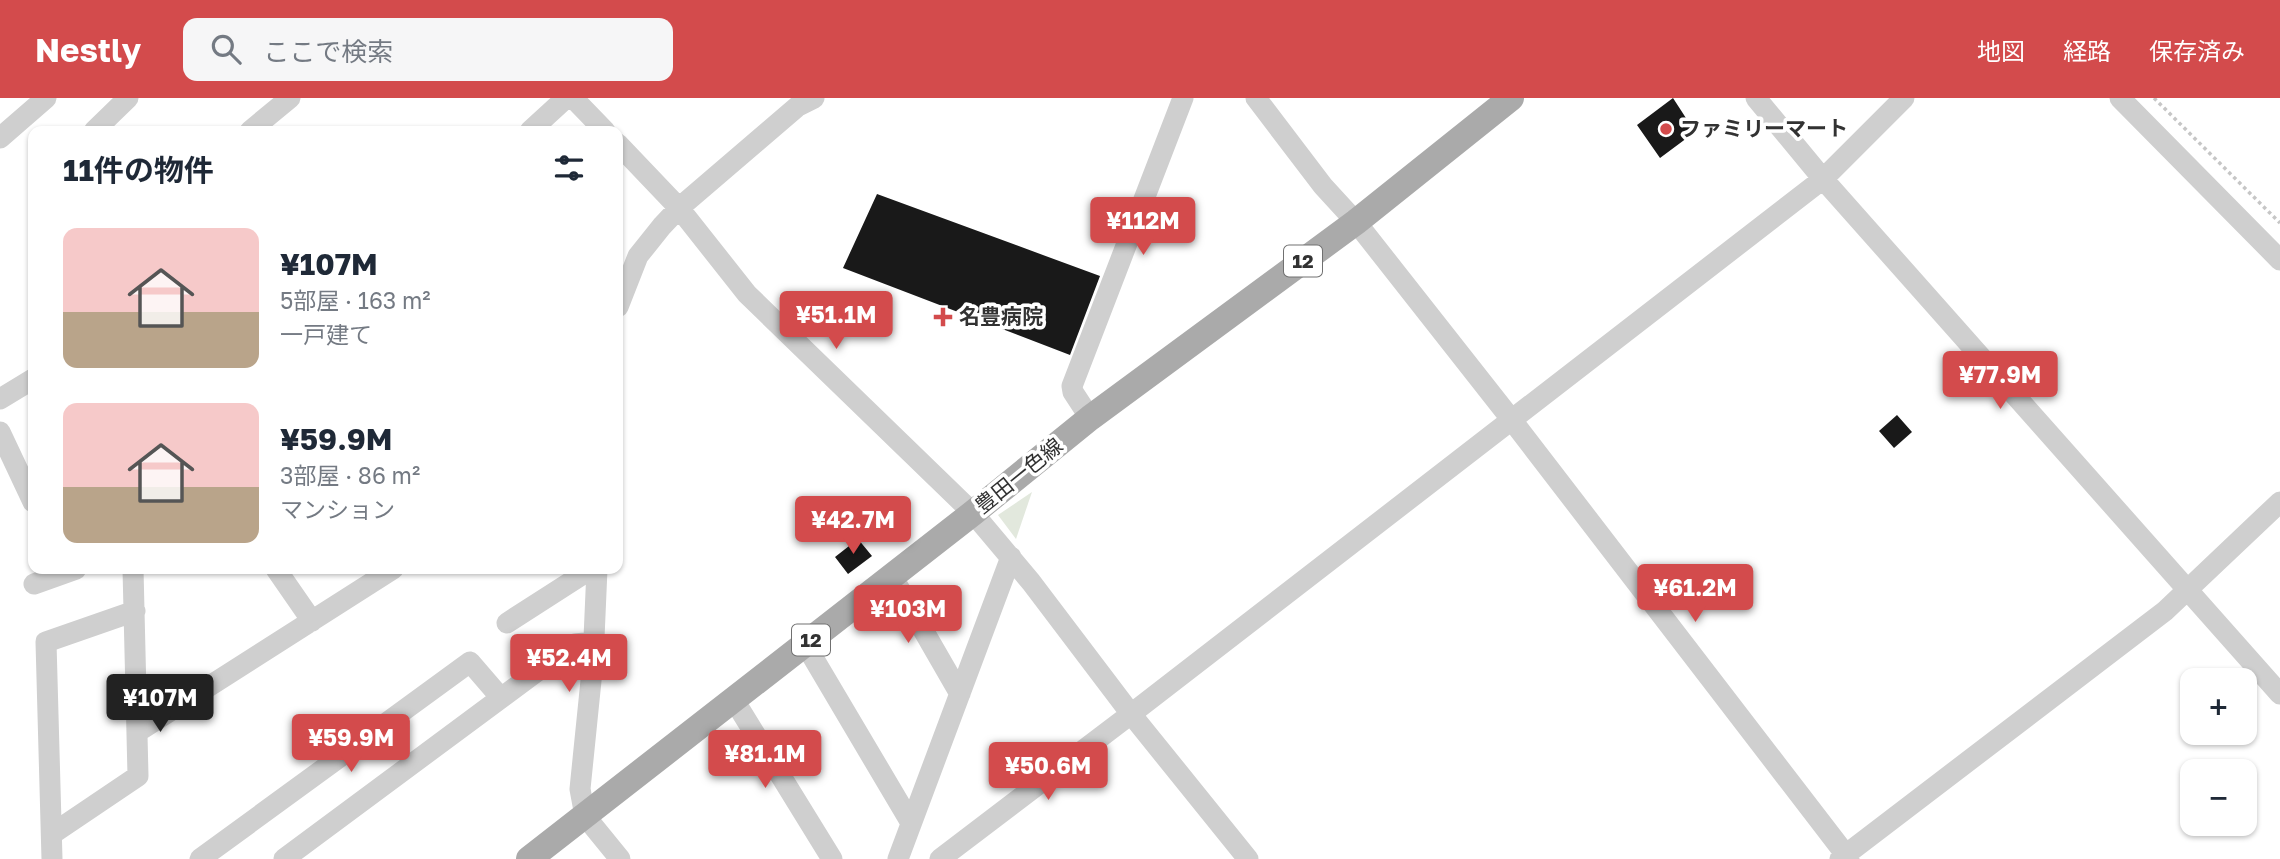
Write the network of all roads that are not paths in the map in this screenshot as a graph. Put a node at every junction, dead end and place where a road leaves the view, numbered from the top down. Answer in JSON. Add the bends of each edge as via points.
{"nodes":[{"id":1,"x":46,"y":98,"type":"edge"},
{"id":2,"x":128,"y":98,"type":"edge"},
{"id":3,"x":289,"y":98,"type":"edge"},
{"id":4,"x":566,"y":98,"type":"edge"},
{"id":5,"x":573,"y":98,"type":"edge"},
{"id":6,"x":1183,"y":98,"type":"edge"},
{"id":7,"x":1256,"y":98,"type":"edge"},
{"id":8,"x":1511,"y":98,"type":"edge"},
{"id":9,"x":1756,"y":98,"type":"edge"},
{"id":10,"x":1905,"y":98,"type":"edge"},
{"id":11,"x":2120,"y":98,"type":"edge"},
{"id":12,"x":802,"y":101,"type":"edge"},
{"id":13,"x":34,"y":122,"type":"edge"},
{"id":14,"x":99,"y":126,"type":"edge"},
{"id":15,"x":256,"y":126,"type":"edge"},
{"id":16,"x":535,"y":126,"type":"edge"},
{"id":17,"x":600,"y":126,"type":"edge"},
{"id":18,"x":0,"y":138,"type":"edge"},
{"id":19,"x":623,"y":149,"type":"edge"},
{"id":20,"x":1823,"y":179,"type":"junction"},
{"id":21,"x":679,"y":208,"type":"junction"},
{"id":22,"x":1356,"y":222,"type":"junction"},
{"id":23,"x":2280,"y":260,"type":"edge"},
{"id":24,"x":623,"y":279,"type":"edge"},
{"id":25,"x":28,"y":382,"type":"edge"},
{"id":26,"x":0,"y":399,"type":"edge"},
{"id":27,"x":1090,"y":418,"type":"junction"},
{"id":28,"x":1511,"y":419,"type":"junction"},
{"id":29,"x":0,"y":432,"type":"edge"},
{"id":30,"x":28,"y":491,"type":"edge"},
{"id":31,"x":2280,"y":502,"type":"edge"},
{"id":32,"x":973,"y":513,"type":"junction"},
{"id":33,"x":1011,"y":557,"type":"junction"},
{"id":34,"x":62,"y":574,"type":"edge"},
{"id":35,"x":134,"y":574,"type":"edge"},
{"id":36,"x":279,"y":574,"type":"edge"},
{"id":37,"x":383,"y":574,"type":"edge"},
{"id":38,"x":583,"y":574,"type":"edge"},
{"id":39,"x":597,"y":574,"type":"edge"},
{"id":40,"x":892,"y":576,"type":"junction"},
{"id":41,"x":34,"y":584,"type":"dead end"},
{"id":42,"x":2187,"y":590,"type":"junction"},
{"id":43,"x":135,"y":611,"type":"junction"},
{"id":44,"x":312,"y":621,"type":"junction"},
{"id":45,"x":507,"y":623,"type":"dead end"},
{"id":46,"x":595,"y":642,"type":"junction"},
{"id":47,"x":805,"y":644,"type":"junction"},
{"id":48,"x":960,"y":694,"type":"junction"},
{"id":49,"x":2280,"y":694,"type":"edge"},
{"id":50,"x":501,"y":698,"type":"junction"},
{"id":51,"x":734,"y":700,"type":"junction"},
{"id":52,"x":1132,"y":714,"type":"junction"},
{"id":53,"x":139,"y":731,"type":"junction"},
{"id":54,"x":585,"y":816,"type":"junction"},
{"id":55,"x":911,"y":823,"type":"junction"},
{"id":56,"x":52,"y":834,"type":"junction"},
{"id":57,"x":1845,"y":858,"type":"edge"},
{"id":58,"x":52,"y":859,"type":"edge"},
{"id":59,"x":200,"y":859,"type":"edge"},
{"id":60,"x":284,"y":859,"type":"edge"},
{"id":61,"x":529,"y":859,"type":"edge"},
{"id":62,"x":620,"y":859,"type":"edge"},
{"id":63,"x":832,"y":859,"type":"edge"},
{"id":64,"x":898,"y":859,"type":"edge"},
{"id":65,"x":940,"y":859,"type":"edge"},
{"id":66,"x":1248,"y":859,"type":"edge"}],
"edges":[{"from":1,"to":13,"type":"street"},
{"from":2,"to":14,"type":"street"},
{"from":3,"to":15,"type":"street"},
{"from":4,"to":16,"type":"street"},
{"from":5,"to":17,"type":"street"},
{"from":6,"to":27,"type":"street","via":[[1072,386]]},
{"from":7,"to":22,"type":"street"},
{"from":8,"to":22,"type":"main road","name":"豊田一色線","number":"12"},
{"from":9,"to":20,"type":"street"},
{"from":10,"to":20,"type":"street"},
{"from":11,"to":23,"type":"street"},
{"from":12,"to":21,"type":"street"},
{"from":13,"to":18,"type":"street"},
{"from":19,"to":21,"type":"street"},
{"from":20,"to":28,"type":"street"},
{"from":20,"to":42,"type":"street"},
{"from":21,"to":24,"type":"street"},
{"from":21,"to":32,"type":"street","via":[[747,294]]},
{"from":22,"to":27,"type":"main road","name":"豊田一色線","number":"12"},
{"from":22,"to":28,"type":"street"},
{"from":25,"to":26,"type":"street"},
{"from":27,"to":32,"type":"main road","name":"豊田一色線","number":"12"},
{"from":28,"to":52,"type":"street"},
{"from":28,"to":57,"type":"street"},
{"from":29,"to":30,"type":"street"},
{"from":31,"to":42,"type":"street"},
{"from":32,"to":33,"type":"street"},
{"from":32,"to":40,"type":"main road","name":"豊田一色線","number":"12"},
{"from":33,"to":48,"type":"street"},
{"from":33,"to":52,"type":"street"},
{"from":34,"to":41,"type":"street"},
{"from":35,"to":43,"type":"street"},
{"from":36,"to":44,"type":"street"},
{"from":37,"to":44,"type":"street"},
{"from":38,"to":45,"type":"street"},
{"from":39,"to":46,"type":"street"},
{"from":40,"to":47,"type":"main road","name":"豊田一色線","number":"12"},
{"from":40,"to":48,"type":"street"},
{"from":42,"to":49,"type":"street"},
{"from":42,"to":57,"type":"street"},
{"from":43,"to":53,"type":"street"},
{"from":43,"to":56,"type":"street","via":[[46,642]]},
{"from":44,"to":53,"type":"street"},
{"from":46,"to":50,"type":"street","via":[[575,644]]},
{"from":46,"to":54,"type":"street","via":[[580,789]]},
{"from":47,"to":51,"type":"main road","name":"豊田一色線","number":"12"},
{"from":47,"to":55,"type":"street"},
{"from":48,"to":55,"type":"street"},
{"from":50,"to":59,"type":"street","via":[[470,662]]},
{"from":50,"to":60,"type":"street"},
{"from":51,"to":54,"type":"main road","name":"豊田一色線","number":"12"},
{"from":51,"to":63,"type":"street"},
{"from":52,"to":65,"type":"street"},
{"from":52,"to":66,"type":"street"},
{"from":53,"to":56,"type":"street","via":[[138,776]]},
{"from":54,"to":61,"type":"main road","name":"豊田一色線","number":"12"},
{"from":54,"to":62,"type":"street"},
{"from":55,"to":64,"type":"street"},
{"from":56,"to":58,"type":"street"}]}
